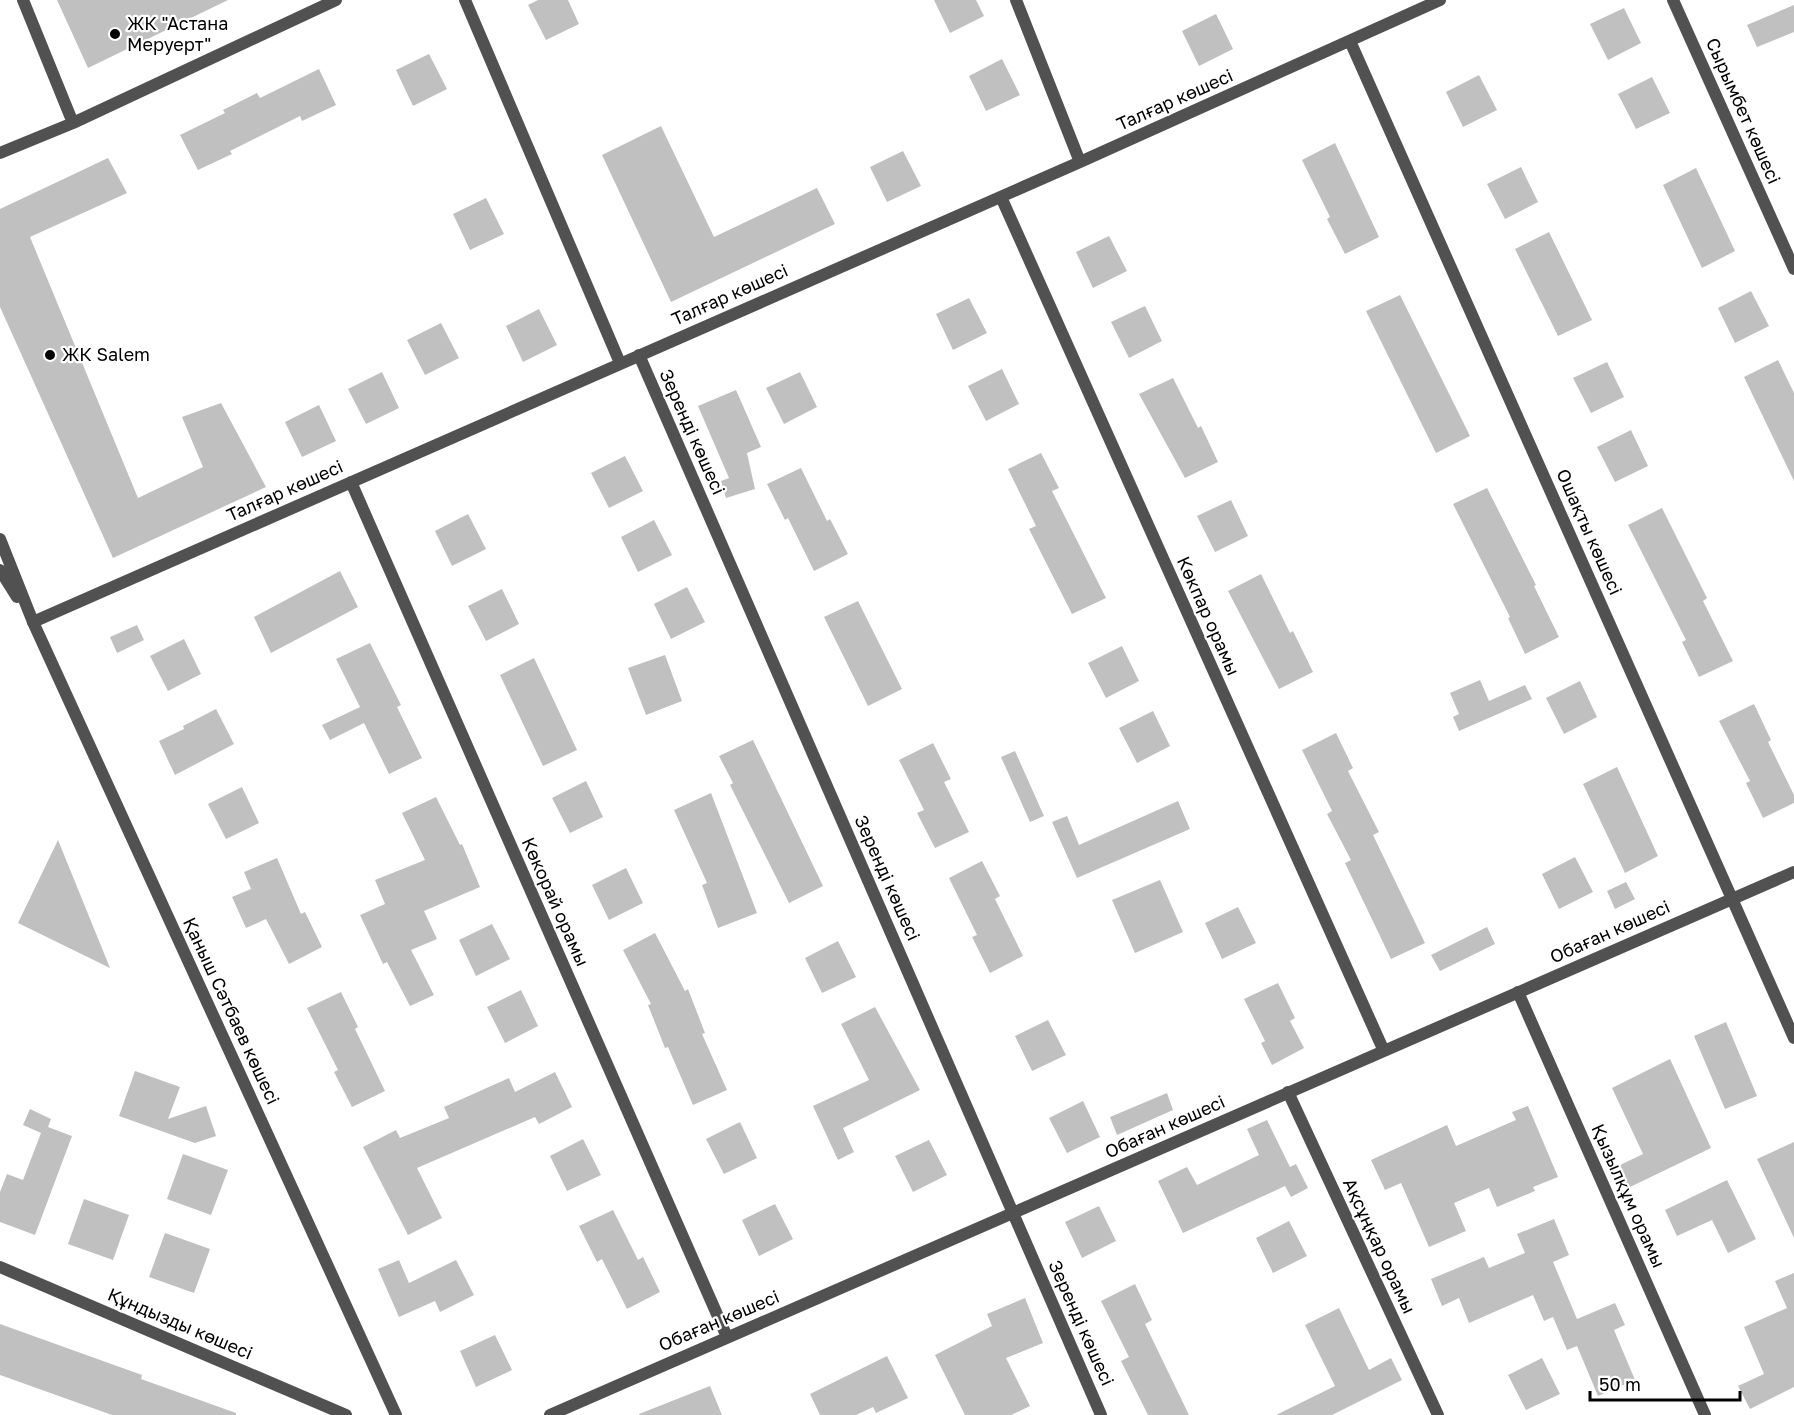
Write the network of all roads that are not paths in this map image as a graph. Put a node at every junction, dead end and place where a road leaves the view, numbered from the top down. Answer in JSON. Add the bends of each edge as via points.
{"nodes":[{"id":1,"x":23,"y":0,"type":"edge"},
{"id":2,"x":336,"y":0,"type":"edge"},
{"id":3,"x":465,"y":0,"type":"edge"},
{"id":4,"x":1016,"y":0,"type":"edge"},
{"id":5,"x":1440,"y":0,"type":"edge"},
{"id":6,"x":1673,"y":0,"type":"edge"},
{"id":7,"x":1350,"y":41,"type":"junction"},
{"id":8,"x":73,"y":123,"type":"junction"},
{"id":9,"x":0,"y":153,"type":"edge"},
{"id":10,"x":1080,"y":162,"type":"junction"},
{"id":11,"x":1001,"y":197,"type":"junction"},
{"id":12,"x":1794,"y":269,"type":"edge"},
{"id":13,"x":639,"y":355,"type":"junction"},
{"id":14,"x":620,"y":363,"type":"junction"},
{"id":15,"x":351,"y":482,"type":"junction"},
{"id":16,"x":0,"y":539,"type":"edge"},
{"id":17,"x":0,"y":570,"type":"edge"},
{"id":18,"x":33,"y":622,"type":"junction"},
{"id":19,"x":1794,"y":872,"type":"edge"},
{"id":20,"x":1732,"y":898,"type":"junction"},
{"id":21,"x":1518,"y":992,"type":"junction"},
{"id":22,"x":1794,"y":1038,"type":"edge"},
{"id":23,"x":1383,"y":1049,"type":"junction"},
{"id":24,"x":1288,"y":1092,"type":"junction"},
{"id":25,"x":1014,"y":1214,"type":"junction"},
{"id":26,"x":0,"y":1267,"type":"edge"},
{"id":27,"x":727,"y":1337,"type":"junction"},
{"id":28,"x":346,"y":1415,"type":"edge"},
{"id":29,"x":396,"y":1415,"type":"edge"},
{"id":30,"x":550,"y":1415,"type":"edge"},
{"id":31,"x":1101,"y":1415,"type":"edge"},
{"id":32,"x":1438,"y":1415,"type":"edge"},
{"id":33,"x":1705,"y":1415,"type":"edge"}],
"edges":[{"from":1,"to":8,"type":"street"},
{"from":2,"to":8,"type":"street"},
{"from":3,"to":14,"type":"street"},
{"from":4,"to":10,"type":"street"},
{"from":5,"to":7,"type":"street","name":"Талғар көшесі"},
{"from":6,"to":12,"type":"street","name":"Сырымбет көшесі"},
{"from":7,"to":10,"type":"street","name":"Талғар көшесі"},
{"from":7,"to":20,"type":"street","name":"Ошақты көшесі"},
{"from":8,"to":9,"type":"street"},
{"from":10,"to":11,"type":"street","name":"Талғар көшесі"},
{"from":11,"to":13,"type":"street","name":"Талғар көшесі"},
{"from":11,"to":23,"type":"street","name":"Көкпар орамы"},
{"from":13,"to":14,"type":"street","name":"Талғар көшесі"},
{"from":13,"to":25,"type":"street","name":"Зеренді көшесі"},
{"from":14,"to":15,"type":"street","name":"Талғар көшесі"},
{"from":15,"to":18,"type":"street","name":"Талғар көшесі"},
{"from":15,"to":27,"type":"street","name":"Көкорай орамы"},
{"from":16,"to":18,"type":"street","name":"Қаныш Сәтбаев көшесі"},
{"from":17,"to":18,"type":"street","name":"Қаныш Сәтбаев көшесі"},
{"from":18,"to":29,"type":"street","name":"Қаныш Сәтбаев көшесі"},
{"from":19,"to":20,"type":"street","name":"Обаған көшесі"},
{"from":20,"to":21,"type":"street","name":"Обаған көшесі"},
{"from":20,"to":22,"type":"street","name":"Ошақты көшесі"},
{"from":21,"to":23,"type":"street","name":"Обаған көшесі"},
{"from":21,"to":33,"type":"street","name":"Қызылқұм орамы"},
{"from":23,"to":24,"type":"street","name":"Обаған көшесі"},
{"from":24,"to":25,"type":"street","name":"Обаған көшесі"},
{"from":24,"to":32,"type":"street","name":"Ақсұңқар орамы"},
{"from":25,"to":27,"type":"street","name":"Обаған көшесі"},
{"from":25,"to":31,"type":"street","name":"Зеренді көшесі"},
{"from":26,"to":28,"type":"street","name":"Құндызды көшесі"},
{"from":27,"to":30,"type":"street","name":"Обаған көшесі"}]}
